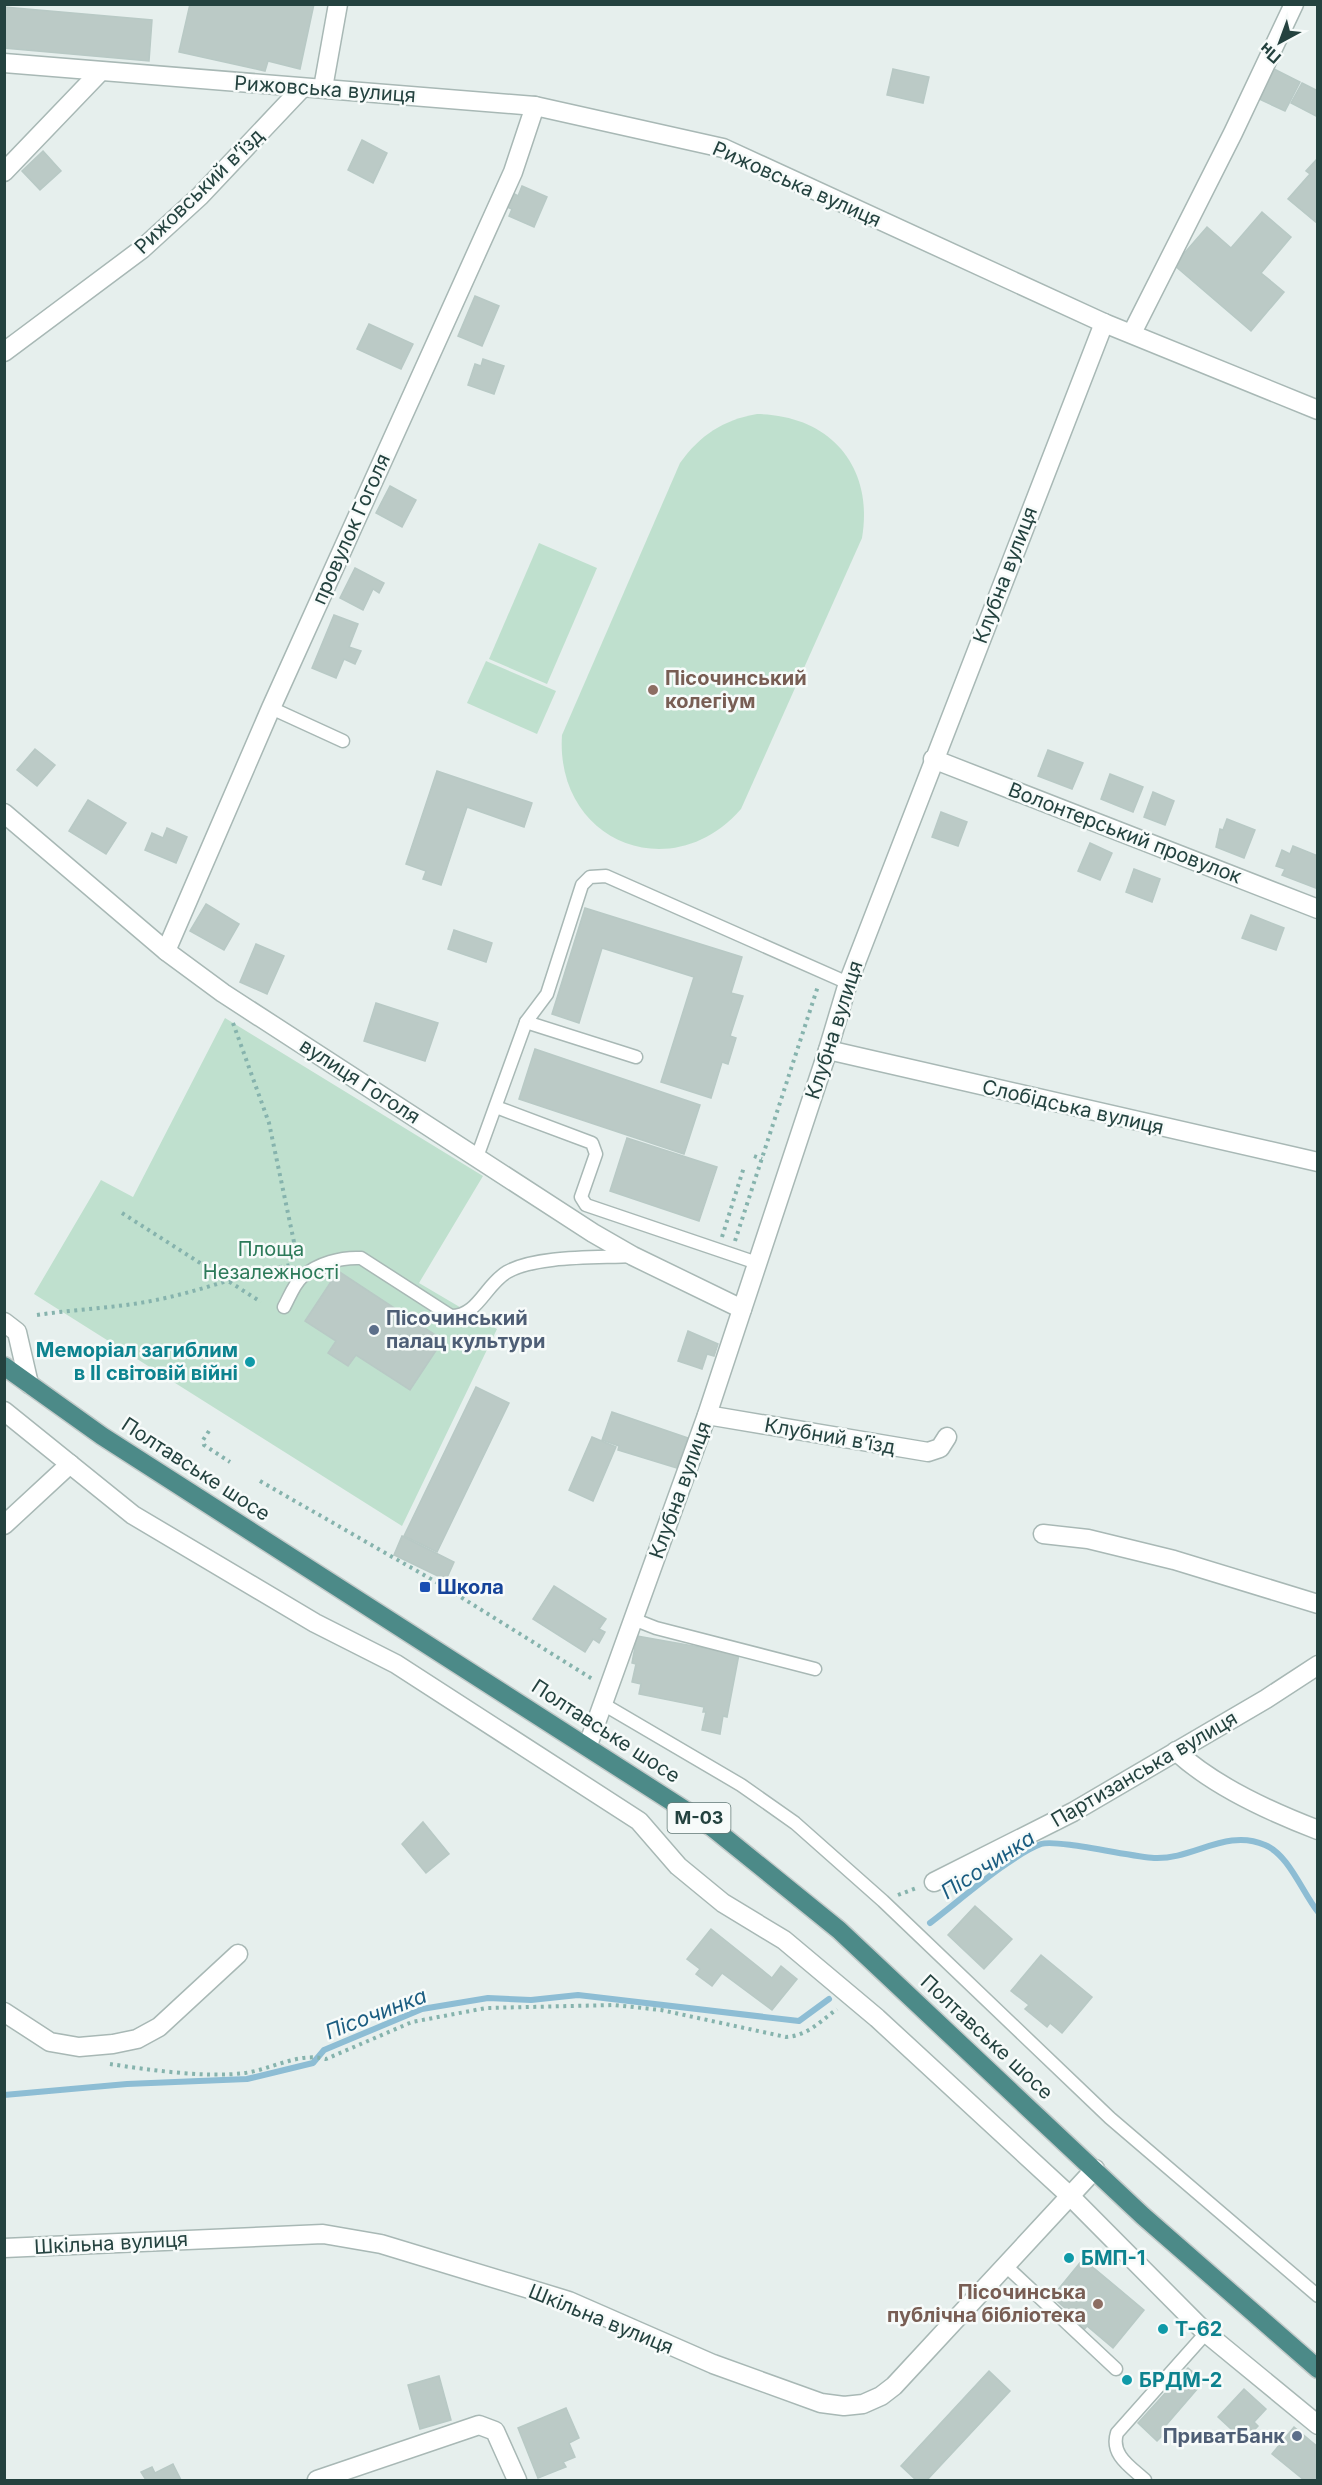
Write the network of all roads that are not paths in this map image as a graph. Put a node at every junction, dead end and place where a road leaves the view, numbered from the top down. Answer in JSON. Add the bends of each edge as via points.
{"nodes":[{"id":1,"x":338,"y":4,"type":"edge"},
{"id":2,"x":1293,"y":4,"type":"edge"},
{"id":3,"x":4,"y":63,"type":"edge"},
{"id":4,"x":100,"y":72,"type":"junction"},
{"id":5,"x":302,"y":88,"type":"junction"},
{"id":6,"x":323,"y":88,"type":"junction"},
{"id":7,"x":535,"y":106,"type":"junction"},
{"id":8,"x":4,"y":172,"type":"edge"},
{"id":9,"x":1104,"y":323,"type":"junction"},
{"id":10,"x":1132,"y":333,"type":"junction"},
{"id":11,"x":4,"y":352,"type":"edge"},
{"id":12,"x":1317,"y":410,"type":"edge"},
{"id":13,"x":271,"y":708,"type":"junction"},
{"id":14,"x":343,"y":741,"type":"dead end"},
{"id":15,"x":933,"y":759,"type":"junction"},
{"id":16,"x":4,"y":813,"type":"edge"},
{"id":17,"x":1317,"y":909,"type":"edge"},
{"id":18,"x":165,"y":951,"type":"junction"},
{"id":19,"x":848,"y":983,"type":"junction"},
{"id":20,"x":526,"y":1022,"type":"junction"},
{"id":21,"x":828,"y":1050,"type":"junction"},
{"id":22,"x":636,"y":1056,"type":"dead end"},
{"id":23,"x":496,"y":1107,"type":"junction"},
{"id":24,"x":477,"y":1157,"type":"junction"},
{"id":25,"x":1317,"y":1162,"type":"edge"},
{"id":26,"x":633,"y":1256,"type":"junction"},
{"id":27,"x":757,"y":1263,"type":"junction"},
{"id":28,"x":284,"y":1307,"type":"dead end"},
{"id":29,"x":742,"y":1309,"type":"junction"},
{"id":30,"x":4,"y":1323,"type":"edge"},
{"id":31,"x":4,"y":1366,"type":"edge"},
{"id":32,"x":30,"y":1384,"type":"junction"},
{"id":33,"x":4,"y":1411,"type":"edge"},
{"id":34,"x":707,"y":1415,"type":"junction"},
{"id":35,"x":947,"y":1437,"type":"dead end"},
{"id":36,"x":70,"y":1464,"type":"junction"},
{"id":37,"x":4,"y":1525,"type":"edge"},
{"id":38,"x":1043,"y":1534,"type":"dead end"},
{"id":39,"x":1317,"y":1604,"type":"edge"},
{"id":40,"x":633,"y":1619,"type":"junction"},
{"id":41,"x":1317,"y":1665,"type":"edge"},
{"id":42,"x":815,"y":1669,"type":"dead end"},
{"id":43,"x":606,"y":1697,"type":"junction"},
{"id":44,"x":588,"y":1745,"type":"junction"},
{"id":45,"x":1176,"y":1751,"type":"junction"},
{"id":46,"x":1317,"y":1830,"type":"edge"},
{"id":47,"x":934,"y":1882,"type":"road end"},
{"id":48,"x":238,"y":1954,"type":"dead end"},
{"id":49,"x":4,"y":2012,"type":"edge"},
{"id":50,"x":1095,"y":2169,"type":"junction"},
{"id":51,"x":1070,"y":2196,"type":"junction"},
{"id":52,"x":4,"y":2248,"type":"edge"},
{"id":53,"x":1006,"y":2266,"type":"junction"},
{"id":54,"x":1317,"y":2296,"type":"edge"},
{"id":55,"x":1206,"y":2333,"type":"junction"},
{"id":56,"x":1116,"y":2369,"type":"dead end"},
{"id":57,"x":1317,"y":2369,"type":"edge"},
{"id":58,"x":1317,"y":2425,"type":"edge"},
{"id":59,"x":317,"y":2481,"type":"edge"},
{"id":60,"x":517,"y":2481,"type":"edge"},
{"id":61,"x":1145,"y":2481,"type":"edge"}],
"edges":[{"from":1,"to":6,"type":"street"},
{"from":2,"to":10,"type":"street"},
{"from":3,"to":4,"type":"street","name":"Рижовська вулиця"},
{"from":4,"to":5,"type":"street","name":"Рижовська вулиця"},
{"from":4,"to":8,"type":"street"},
{"from":5,"to":6,"type":"street","name":"Рижовська вулиця"},
{"from":5,"to":11,"type":"street","name":"Рижовський в’їзд","via":[[200,196],[142,249]]},
{"from":6,"to":7,"type":"street","name":"Рижовська вулиця"},
{"from":7,"to":9,"type":"street","name":"Рижовська вулиця","via":[[723,148]]},
{"from":7,"to":13,"type":"street","name":"провулок Гоголя","via":[[513,171]]},
{"from":9,"to":10,"type":"street","name":"Рижовська вулиця"},
{"from":9,"to":15,"type":"street","name":"Клубна вулиця"},
{"from":10,"to":12,"type":"street","name":"Рижовська вулиця"},
{"from":13,"to":14,"type":"lane"},
{"from":13,"to":18,"type":"street","name":"провулок Гоголя"},
{"from":15,"to":17,"type":"street","name":"Волонтерський провулок"},
{"from":15,"to":19,"type":"street","name":"Клубна вулиця"},
{"from":16,"to":18,"type":"street","name":"вулиця Гоголя"},
{"from":18,"to":24,"type":"street","name":"вулиця Гоголя","via":[[223,993]]},
{"from":19,"to":20,"type":"lane","via":[[606,876],[595,875],[582,885],[547,994]]},
{"from":19,"to":21,"type":"street","name":"Клубна вулиця"},
{"from":20,"to":22,"type":"lane"},
{"from":20,"to":23,"type":"lane"},
{"from":21,"to":25,"type":"street","name":"Слобідська вулиця"},
{"from":21,"to":27,"type":"street","name":"Клубна вулиця"},
{"from":23,"to":24,"type":"lane"},
{"from":23,"to":27,"type":"lane","via":[[592,1143],[596,1154],[581,1197],[586,1205]]},
{"from":24,"to":26,"type":"street","name":"вулиця Гоголя"},
{"from":26,"to":28,"type":"lane","via":[[559,1259],[510,1270],[498,1278],[472,1310],[459,1316],[451,1316],[361,1258],[345,1258],[301,1278]]},
{"from":26,"to":29,"type":"street","name":"вулиця Гоголя"},
{"from":27,"to":29,"type":"street","name":"Клубна вулиця"},
{"from":29,"to":34,"type":"street","name":"Клубна вулиця"},
{"from":30,"to":32,"type":"street","via":[[17,1332]]},
{"from":31,"to":32,"type":"highway","name":"Полтавське шосе","number":"М-03"},
{"from":32,"to":44,"type":"highway","name":"Полтавське шосе","number":"М-03","via":[[102,1436]]},
{"from":33,"to":36,"type":"street"},
{"from":34,"to":35,"type":"street","name":"Клубний в’їзд","via":[[928,1452],[940,1448]]},
{"from":34,"to":40,"type":"street","name":"Клубна вулиця"},
{"from":36,"to":37,"type":"street"},
{"from":36,"to":51,"type":"street","via":[[133,1515],[186,1549],[396,1664],[639,1821],[678,1866],[723,1903],[784,1940],[853,1998]]},
{"from":38,"to":39,"type":"street","via":[[1088,1539],[1174,1560]]},
{"from":40,"to":42,"type":"lane"},
{"from":40,"to":43,"type":"street","name":"Клубна вулиця"},
{"from":41,"to":45,"type":"street","name":"Партизанська вулиця"},
{"from":43,"to":44,"type":"street","name":"Клубна вулиця"},
{"from":43,"to":54,"type":"lane","via":[[795,1823],[883,1901],[1110,2118]]},
{"from":44,"to":50,"type":"highway","name":"Полтавське шосе","number":"М-03","via":[[713,1828],[839,1929]]},
{"from":45,"to":46,"type":"street","via":[[1203,1773]]},
{"from":45,"to":47,"type":"street","name":"Партизанська вулиця","via":[[1073,1812]]},
{"from":48,"to":49,"type":"street","via":[[159,2027],[137,2039],[79,2046],[50,2042]]},
{"from":50,"to":51,"type":"street","name":"Шкільна вулиця"},
{"from":50,"to":57,"type":"highway","name":"Полтавське шосе","number":"М-03"},
{"from":51,"to":53,"type":"street","name":"Шкільна вулиця"},
{"from":51,"to":55,"type":"street"},
{"from":52,"to":53,"type":"street","name":"Шкільна вулиця","via":[[323,2234],[381,2244],[568,2301],[713,2364],[821,2403],[844,2406],[872,2400],[894,2386]]},
{"from":53,"to":56,"type":"lane"},
{"from":55,"to":58,"type":"street"},
{"from":55,"to":61,"type":"lane","via":[[1117,2433],[1115,2448],[1119,2457]]},
{"from":59,"to":60,"type":"street","via":[[479,2425],[495,2431]]}]}
